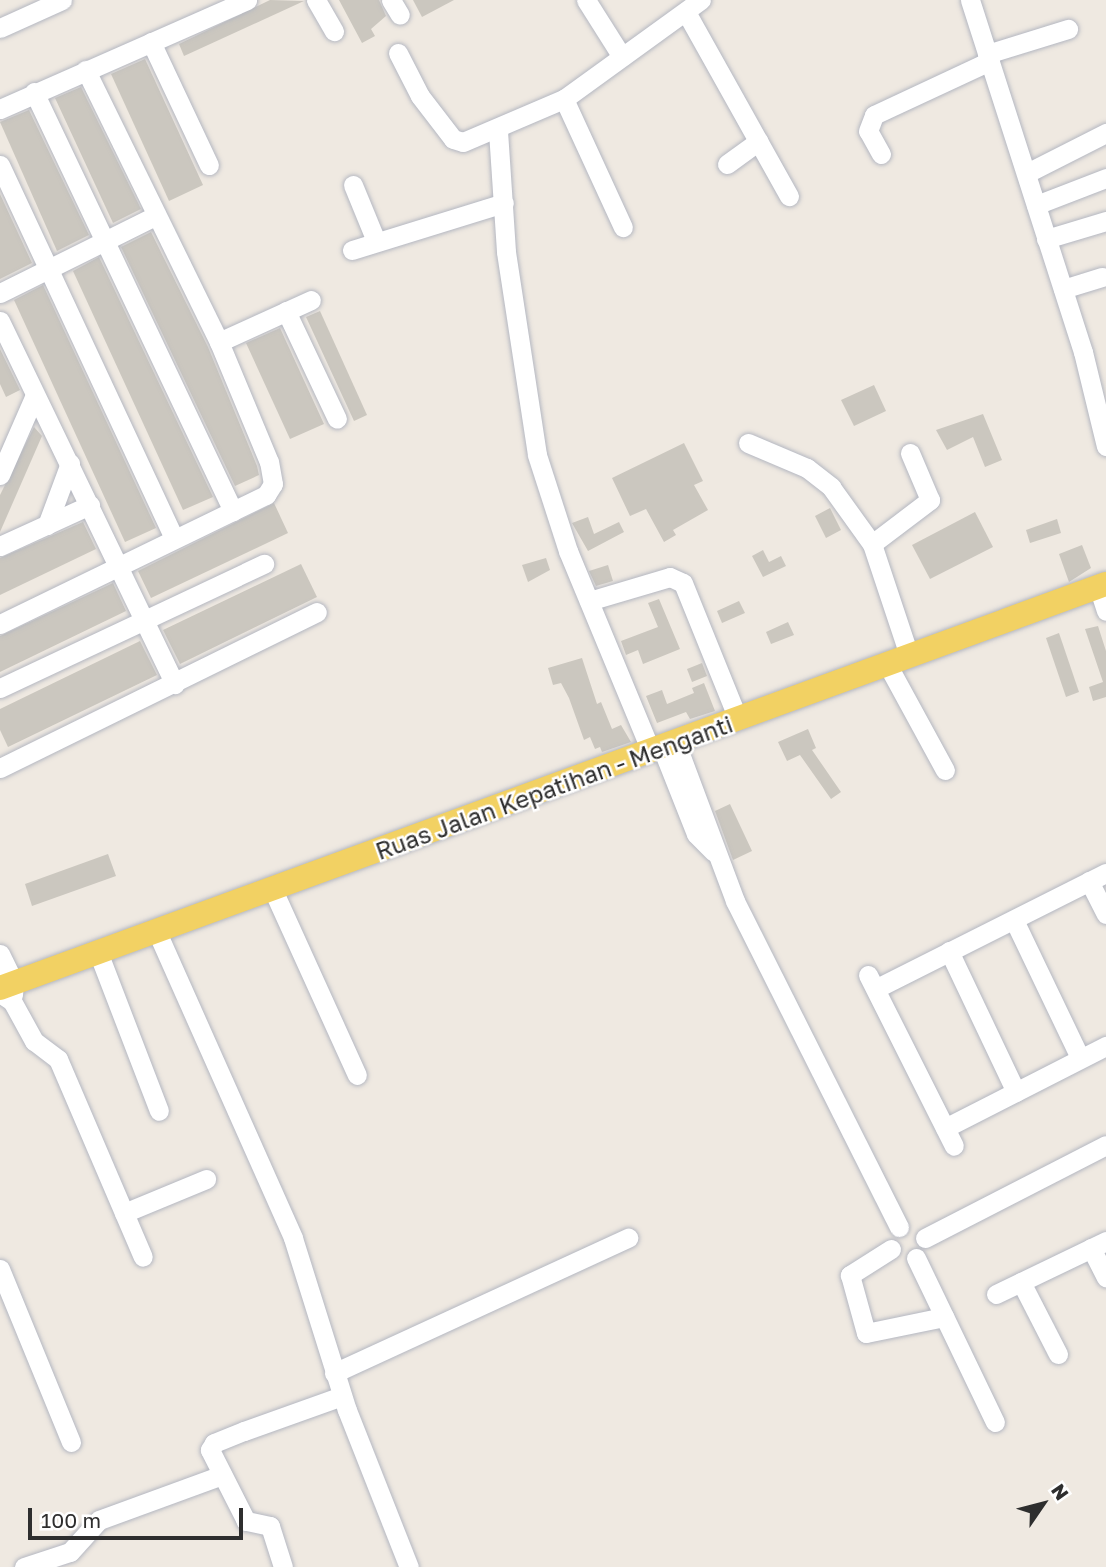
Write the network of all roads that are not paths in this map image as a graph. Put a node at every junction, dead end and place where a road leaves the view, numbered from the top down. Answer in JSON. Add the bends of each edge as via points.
{"nodes":[{"id":1,"x":62,"y":0,"type":"edge"},
{"id":2,"x":247,"y":0,"type":"edge"},
{"id":3,"x":316,"y":0,"type":"edge"},
{"id":4,"x":586,"y":0,"type":"edge"},
{"id":5,"x":970,"y":0,"type":"edge"},
{"id":6,"x":0,"y":6,"type":"edge"},
{"id":7,"x":693,"y":6,"type":"edge"},
{"id":8,"x":4,"y":26,"type":"edge"},
{"id":9,"x":1068,"y":29,"type":"dead end"},
{"id":10,"x":334,"y":31,"type":"dead end"},
{"id":11,"x":151,"y":42,"type":"junction"},
{"id":12,"x":398,"y":53,"type":"dead end"},
{"id":13,"x":622,"y":57,"type":"junction"},
{"id":14,"x":988,"y":58,"type":"junction"},
{"id":15,"x":86,"y":70,"type":"junction"},
{"id":16,"x":34,"y":92,"type":"junction"},
{"id":17,"x":564,"y":99,"type":"junction"},
{"id":18,"x":0,"y":108,"type":"edge"},
{"id":19,"x":498,"y":131,"type":"junction"},
{"id":20,"x":1106,"y":133,"type":"edge"},
{"id":21,"x":759,"y":141,"type":"junction"},
{"id":22,"x":881,"y":154,"type":"dead end"},
{"id":23,"x":727,"y":164,"type":"dead end"},
{"id":24,"x":0,"y":165,"type":"edge"},
{"id":25,"x":209,"y":165,"type":"dead end"},
{"id":26,"x":1027,"y":173,"type":"junction"},
{"id":27,"x":1106,"y":178,"type":"edge"},
{"id":28,"x":353,"y":184,"type":"dead end"},
{"id":29,"x":789,"y":197,"type":"dead end"},
{"id":30,"x":504,"y":203,"type":"junction"},
{"id":31,"x":1036,"y":205,"type":"junction"},
{"id":32,"x":155,"y":216,"type":"junction"},
{"id":33,"x":1106,"y":221,"type":"edge"},
{"id":34,"x":623,"y":227,"type":"dead end"},
{"id":35,"x":1046,"y":239,"type":"junction"},
{"id":36,"x":376,"y":241,"type":"junction"},
{"id":37,"x":106,"y":243,"type":"junction"},
{"id":38,"x":352,"y":250,"type":"dead end"},
{"id":39,"x":48,"y":271,"type":"junction"},
{"id":40,"x":1102,"y":277,"type":"dead end"},
{"id":41,"x":1063,"y":289,"type":"junction"},
{"id":42,"x":0,"y":293,"type":"edge"},
{"id":43,"x":311,"y":300,"type":"dead end"},
{"id":44,"x":286,"y":311,"type":"junction"},
{"id":45,"x":0,"y":321,"type":"edge"},
{"id":46,"x":219,"y":342,"type":"junction"},
{"id":47,"x":1099,"y":381,"type":"edge"},
{"id":48,"x":35,"y":395,"type":"junction"},
{"id":49,"x":337,"y":419,"type":"dead end"},
{"id":50,"x":748,"y":443,"type":"dead end"},
{"id":51,"x":1106,"y":446,"type":"edge"},
{"id":52,"x":910,"y":453,"type":"dead end"},
{"id":53,"x":70,"y":463,"type":"junction"},
{"id":54,"x":0,"y":475,"type":"edge"},
{"id":55,"x":90,"y":505,"type":"junction"},
{"id":56,"x":233,"y":510,"type":"junction"},
{"id":57,"x":47,"y":525,"type":"junction"},
{"id":58,"x":174,"y":538,"type":"junction"},
{"id":59,"x":872,"y":544,"type":"junction"},
{"id":60,"x":0,"y":546,"type":"edge"},
{"id":61,"x":264,"y":564,"type":"dead end"},
{"id":62,"x":119,"y":566,"type":"junction"},
{"id":63,"x":1102,"y":585,"type":"edge"},
{"id":64,"x":589,"y":601,"type":"junction"},
{"id":65,"x":1106,"y":611,"type":"edge"},
{"id":66,"x":317,"y":612,"type":"dead end"},
{"id":67,"x":144,"y":618,"type":"junction"},
{"id":68,"x":0,"y":624,"type":"edge"},
{"id":69,"x":897,"y":659,"type":"junction"},
{"id":70,"x":175,"y":684,"type":"junction"},
{"id":71,"x":0,"y":688,"type":"edge"},
{"id":72,"x":738,"y":719,"type":"junction"},
{"id":73,"x":663,"y":748,"type":"junction"},
{"id":74,"x":2,"y":763,"type":"edge"},
{"id":75,"x":945,"y":770,"type":"dead end"},
{"id":76,"x":1098,"y":877,"type":"edge"},
{"id":77,"x":273,"y":890,"type":"junction"},
{"id":78,"x":1106,"y":915,"type":"edge"},
{"id":79,"x":1014,"y":920,"type":"junction"},
{"id":80,"x":157,"y":932,"type":"junction"},
{"id":81,"x":949,"y":950,"type":"junction"},
{"id":82,"x":98,"y":952,"type":"junction"},
{"id":83,"x":0,"y":954,"type":"edge"},
{"id":84,"x":6,"y":991,"type":"edge"},
{"id":85,"x":1105,"y":1047,"type":"edge"},
{"id":86,"x":1080,"y":1058,"type":"junction"},
{"id":87,"x":357,"y":1075,"type":"dead end"},
{"id":88,"x":1016,"y":1092,"type":"junction"},
{"id":89,"x":159,"y":1111,"type":"dead end"},
{"id":90,"x":945,"y":1128,"type":"junction"},
{"id":91,"x":1106,"y":1144,"type":"edge"},
{"id":92,"x":954,"y":1146,"type":"dead end"},
{"id":93,"x":206,"y":1179,"type":"dead end"},
{"id":94,"x":124,"y":1213,"type":"junction"},
{"id":95,"x":899,"y":1227,"type":"junction"},
{"id":96,"x":628,"y":1238,"type":"dead end"},
{"id":97,"x":925,"y":1238,"type":"junction"},
{"id":98,"x":1099,"y":1244,"type":"edge"},
{"id":99,"x":891,"y":1249,"type":"junction"},
{"id":100,"x":143,"y":1257,"type":"dead end"},
{"id":101,"x":916,"y":1258,"type":"junction"},
{"id":102,"x":0,"y":1269,"type":"edge"},
{"id":103,"x":1106,"y":1277,"type":"edge"},
{"id":104,"x":1021,"y":1282,"type":"junction"},
{"id":105,"x":996,"y":1294,"type":"dead end"},
{"id":106,"x":944,"y":1317,"type":"junction"},
{"id":107,"x":1058,"y":1354,"type":"dead end"},
{"id":108,"x":334,"y":1373,"type":"junction"},
{"id":109,"x":342,"y":1396,"type":"junction"},
{"id":110,"x":995,"y":1422,"type":"dead end"},
{"id":111,"x":71,"y":1442,"type":"dead end"},
{"id":112,"x":222,"y":1475,"type":"junction"},
{"id":113,"x":24,"y":1567,"type":"edge"},
{"id":114,"x":283,"y":1567,"type":"edge"},
{"id":115,"x":409,"y":1567,"type":"edge"}],
"edges":[{"from":1,"to":8,"type":"street"},
{"from":2,"to":11,"type":"street"},
{"from":3,"to":10,"type":"street"},
{"from":4,"to":13,"type":"street"},
{"from":5,"to":14,"type":"street"},
{"from":6,"to":8,"type":"street"},
{"from":7,"to":13,"type":"street"},
{"from":7,"to":21,"type":"street"},
{"from":9,"to":14,"type":"street"},
{"from":11,"to":15,"type":"street"},
{"from":11,"to":25,"type":"street"},
{"from":12,"to":19,"type":"street","via":[[420,96],[453,139],[463,142]]},
{"from":13,"to":17,"type":"street"},
{"from":14,"to":22,"type":"street","via":[[874,115],[868,131]]},
{"from":14,"to":26,"type":"street"},
{"from":15,"to":16,"type":"street"},
{"from":15,"to":32,"type":"street"},
{"from":16,"to":18,"type":"street"},
{"from":16,"to":37,"type":"street"},
{"from":17,"to":19,"type":"street"},
{"from":17,"to":34,"type":"street"},
{"from":19,"to":30,"type":"street"},
{"from":20,"to":26,"type":"street"},
{"from":21,"to":23,"type":"street"},
{"from":21,"to":29,"type":"street"},
{"from":24,"to":39,"type":"street"},
{"from":26,"to":31,"type":"street"},
{"from":27,"to":31,"type":"street"},
{"from":28,"to":36,"type":"street"},
{"from":30,"to":36,"type":"street"},
{"from":30,"to":64,"type":"street","via":[[506,252],[537,455]]},
{"from":31,"to":35,"type":"street"},
{"from":32,"to":37,"type":"street"},
{"from":32,"to":46,"type":"street"},
{"from":33,"to":35,"type":"street"},
{"from":35,"to":41,"type":"street"},
{"from":36,"to":38,"type":"street"},
{"from":37,"to":39,"type":"street"},
{"from":37,"to":56,"type":"street"},
{"from":39,"to":42,"type":"street"},
{"from":39,"to":58,"type":"street"},
{"from":40,"to":41,"type":"street"},
{"from":41,"to":47,"type":"street"},
{"from":43,"to":44,"type":"street"},
{"from":44,"to":46,"type":"street"},
{"from":44,"to":49,"type":"street"},
{"from":45,"to":48,"type":"street"},
{"from":46,"to":56,"type":"street","via":[[273,480],[266,495]]},
{"from":47,"to":51,"type":"street"},
{"from":48,"to":53,"type":"street"},
{"from":48,"to":54,"type":"street"},
{"from":50,"to":59,"type":"street","via":[[822,477]]},
{"from":52,"to":59,"type":"street","via":[[930,500]]},
{"from":53,"to":55,"type":"street"},
{"from":53,"to":57,"type":"street"},
{"from":55,"to":57,"type":"street"},
{"from":55,"to":62,"type":"street"},
{"from":56,"to":58,"type":"street"},
{"from":57,"to":60,"type":"street"},
{"from":58,"to":62,"type":"street"},
{"from":59,"to":69,"type":"street"},
{"from":61,"to":67,"type":"street"},
{"from":62,"to":67,"type":"street"},
{"from":62,"to":68,"type":"street"},
{"from":63,"to":65,"type":"street"},
{"from":63,"to":69,"type":"main road","name":"Ruas Jalan Kepatihan - Menganti"},
{"from":64,"to":72,"type":"street","via":[[670,577],[683,583]]},
{"from":64,"to":73,"type":"street"},
{"from":66,"to":70,"type":"street"},
{"from":67,"to":70,"type":"street"},
{"from":67,"to":71,"type":"street"},
{"from":69,"to":72,"type":"main road","name":"Ruas Jalan Kepatihan - Menganti"},
{"from":69,"to":75,"type":"street"},
{"from":70,"to":74,"type":"street"},
{"from":72,"to":73,"type":"main road","name":"Ruas Jalan Kepatihan - Menganti"},
{"from":73,"to":77,"type":"main road","name":"Ruas Jalan Kepatihan - Menganti"},
{"from":73,"to":95,"type":"street","via":[[710,826],[714,852]]},
{"from":76,"to":78,"type":"street"},
{"from":76,"to":79,"type":"street"},
{"from":77,"to":80,"type":"main road","name":"Ruas Jalan Kepatihan - Menganti"},
{"from":77,"to":87,"type":"street"},
{"from":79,"to":81,"type":"street"},
{"from":79,"to":86,"type":"street"},
{"from":80,"to":82,"type":"main road","name":"Ruas Jalan Kepatihan - Menganti"},
{"from":80,"to":108,"type":"street","via":[[293,1238]]},
{"from":81,"to":88,"type":"street"},
{"from":81,"to":90,"type":"street","via":[[872,982]]},
{"from":82,"to":84,"type":"main road","name":"Ruas Jalan Kepatihan - Menganti"},
{"from":82,"to":89,"type":"street"},
{"from":83,"to":84,"type":"street"},
{"from":84,"to":94,"type":"street","via":[[34,1041],[58,1059]]},
{"from":85,"to":86,"type":"street"},
{"from":86,"to":88,"type":"street"},
{"from":88,"to":90,"type":"street"},
{"from":90,"to":92,"type":"street"},
{"from":91,"to":97,"type":"street"},
{"from":93,"to":94,"type":"street"},
{"from":94,"to":100,"type":"street"},
{"from":95,"to":97,"type":"street","via":[[914,1226]]},
{"from":95,"to":99,"type":"street","via":[[890,1238]]},
{"from":96,"to":108,"type":"street"},
{"from":97,"to":101,"type":"street","via":[[924,1250]]},
{"from":98,"to":103,"type":"street"},
{"from":98,"to":104,"type":"street"},
{"from":99,"to":101,"type":"street","via":[[899,1258]]},
{"from":99,"to":106,"type":"street","via":[[850,1275],[866,1333]]},
{"from":101,"to":106,"type":"street"},
{"from":102,"to":111,"type":"street"},
{"from":104,"to":105,"type":"street"},
{"from":104,"to":107,"type":"street"},
{"from":106,"to":110,"type":"street"},
{"from":108,"to":109,"type":"street"},
{"from":109,"to":112,"type":"street","via":[[215,1443],[211,1454]]},
{"from":109,"to":115,"type":"street"},
{"from":112,"to":113,"type":"street","via":[[99,1520],[70,1552]]},
{"from":112,"to":114,"type":"street","via":[[246,1521],[270,1526]]}]}
